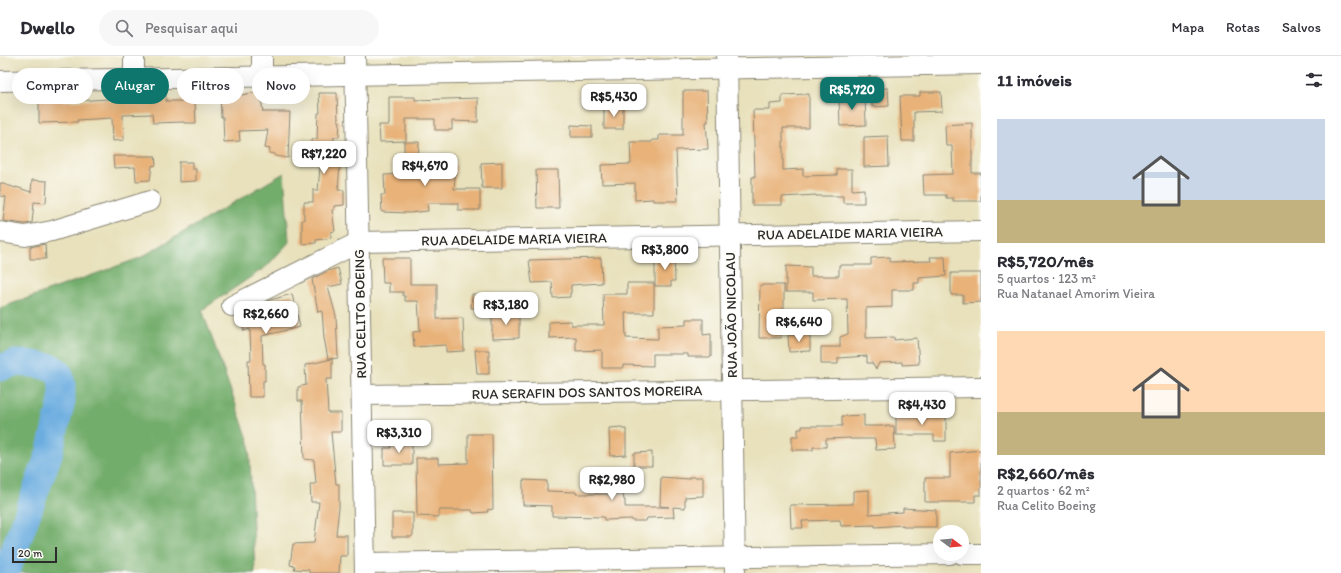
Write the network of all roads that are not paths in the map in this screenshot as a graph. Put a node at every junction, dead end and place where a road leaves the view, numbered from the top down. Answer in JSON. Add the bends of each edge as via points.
{"nodes":[{"id":1,"x":134,"y":56,"type":"edge"},
{"id":2,"x":262,"y":56,"type":"edge"},
{"id":3,"x":727,"y":62,"type":"edge"},
{"id":4,"x":981,"y":64,"type":"edge"},
{"id":5,"x":356,"y":65,"type":"edge"},
{"id":6,"x":134,"y":68,"type":"edge"},
{"id":7,"x":262,"y":68,"type":"edge"},
{"id":8,"x":310,"y":70,"type":"edge"},
{"id":9,"x":252,"y":76,"type":"edge"},
{"id":10,"x":169,"y":77,"type":"edge"},
{"id":11,"x":101,"y":78,"type":"edge"},
{"id":12,"x":0,"y":80,"type":"edge"},
{"id":13,"x":150,"y":200,"type":"dead end"},
{"id":14,"x":981,"y":231,"type":"edge"},
{"id":15,"x":0,"y":232,"type":"edge"},
{"id":16,"x":730,"y":236,"type":"junction"},
{"id":17,"x":359,"y":242,"type":"junction"},
{"id":18,"x":232,"y":306,"type":"dead end"},
{"id":19,"x":981,"y":387,"type":"edge"},
{"id":20,"x":732,"y":390,"type":"junction"},
{"id":21,"x":362,"y":395,"type":"junction"},
{"id":22,"x":969,"y":554,"type":"edge"},
{"id":23,"x":981,"y":554,"type":"edge"},
{"id":24,"x":933,"y":555,"type":"edge"},
{"id":25,"x":734,"y":565,"type":"edge"},
{"id":26,"x":365,"y":568,"type":"edge"}],
"edges":[{"from":1,"to":6,"type":"street"},
{"from":2,"to":7,"type":"street"},
{"from":3,"to":4,"type":"street"},
{"from":3,"to":5,"type":"street"},
{"from":3,"to":16,"type":"street","name":"RUA JOÃO NICOLAU"},
{"from":5,"to":8,"type":"street"},
{"from":5,"to":17,"type":"street","name":"RUA CELITO BOEING"},
{"from":9,"to":10,"type":"street"},
{"from":11,"to":12,"type":"street"},
{"from":13,"to":15,"type":"street","via":[[52,231],[25,236]]},
{"from":14,"to":16,"type":"street","name":"RUA ADELAIDE MARIA VIEIRA"},
{"from":16,"to":17,"type":"street","name":"RUA ADELAIDE MARIA VIEIRA"},
{"from":16,"to":20,"type":"street","name":"RUA JOÃO NICOLAU"},
{"from":17,"to":18,"type":"street"},
{"from":17,"to":21,"type":"street","name":"RUA CELITO BOEING"},
{"from":19,"to":20,"type":"street","name":"RUA SERAFIN DOS SANTOS MOREIRA"},
{"from":20,"to":21,"type":"street","name":"RUA SERAFIN DOS SANTOS MOREIRA"},
{"from":20,"to":25,"type":"street","name":"RUA JOÃO NICOLAU"},
{"from":21,"to":26,"type":"street","name":"RUA CELITO BOEING"},
{"from":22,"to":23,"type":"street"},
{"from":24,"to":25,"type":"street"},
{"from":25,"to":26,"type":"street"}]}
